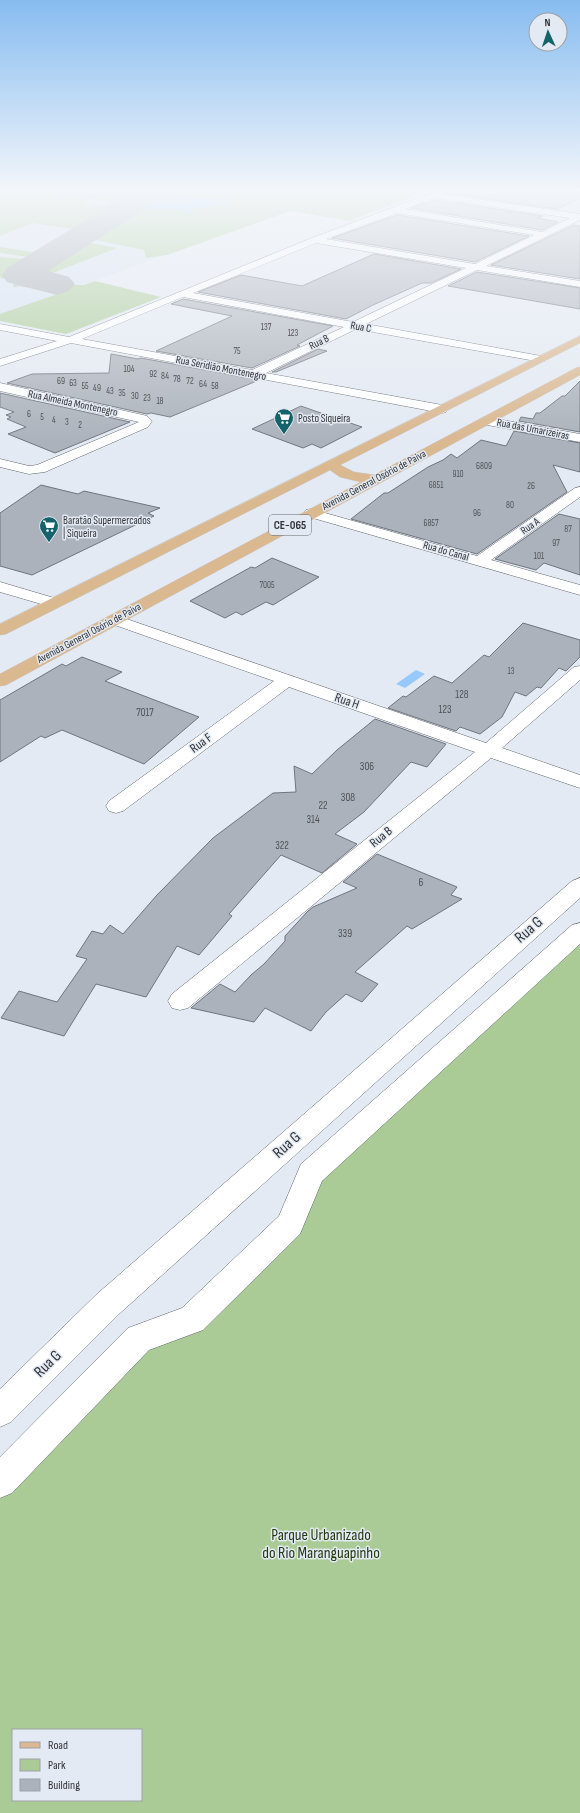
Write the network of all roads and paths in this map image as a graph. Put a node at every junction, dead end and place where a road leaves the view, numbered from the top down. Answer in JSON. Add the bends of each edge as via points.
{"nodes":[{"id":1,"x":232,"y":274,"type":"edge"},
{"id":2,"x":459,"y":274,"type":"edge"},
{"id":3,"x":515,"y":274,"type":"edge"},
{"id":4,"x":580,"y":284,"type":"edge"},
{"id":5,"x":181,"y":294,"type":"junction"},
{"id":6,"x":352,"y":326,"type":"junction"},
{"id":7,"x":0,"y":327,"type":"edge"},
{"id":8,"x":580,"y":339,"type":"edge"},
{"id":9,"x":70,"y":340,"type":"junction"},
{"id":10,"x":541,"y":359,"type":"junction"},
{"id":11,"x":0,"y":363,"type":"edge"},
{"id":12,"x":580,"y":370,"type":"edge"},
{"id":13,"x":254,"y":374,"type":"junction"},
{"id":14,"x":0,"y":387,"type":"edge"},
{"id":15,"x":442,"y":409,"type":"junction"},
{"id":16,"x":486,"y":420,"type":"junction"},
{"id":17,"x":580,"y":438,"type":"edge"},
{"id":18,"x":0,"y":463,"type":"edge"},
{"id":19,"x":332,"y":463,"type":"junction"},
{"id":20,"x":375,"y":479,"type":"junction"},
{"id":21,"x":580,"y":491,"type":"edge"},
{"id":22,"x":311,"y":513,"type":"junction"},
{"id":23,"x":480,"y":561,"type":"junction"},
{"id":24,"x":0,"y":587,"type":"edge"},
{"id":25,"x":580,"y":590,"type":"edge"},
{"id":26,"x":55,"y":603,"type":"junction"},
{"id":27,"x":115,"y":620,"type":"junction"},
{"id":28,"x":0,"y":630,"type":"edge"},
{"id":29,"x":580,"y":671,"type":"edge"},
{"id":30,"x":287,"y":680,"type":"junction"},
{"id":31,"x":0,"y":681,"type":"edge"},
{"id":32,"x":489,"y":750,"type":"junction"},
{"id":33,"x":580,"y":782,"type":"edge"},
{"id":34,"x":116,"y":806,"type":"dead end"},
{"id":35,"x":580,"y":886,"type":"edge"},
{"id":36,"x":580,"y":931,"type":"edge"},
{"id":37,"x":180,"y":1001,"type":"dead end"},
{"id":38,"x":0,"y":1411,"type":"edge"},
{"id":39,"x":0,"y":1481,"type":"edge"}],
"edges":[{"from":1,"to":5,"type":"street"},
{"from":2,"to":6,"type":"street","name":"Rua B"},
{"from":3,"to":4,"type":"street"},
{"from":5,"to":6,"type":"street","name":"Rua C"},
{"from":5,"to":9,"type":"street"},
{"from":6,"to":10,"type":"street","name":"Rua C"},
{"from":6,"to":13,"type":"street","name":"Rua B"},
{"from":7,"to":9,"type":"street","name":"Rua Seridião Montenegro"},
{"from":8,"to":10,"type":"main road","number":"CE-065"},
{"from":9,"to":11,"type":"street"},
{"from":9,"to":13,"type":"street","name":"Rua Seridião Montenegro"},
{"from":10,"to":15,"type":"main road","number":"CE-065"},
{"from":12,"to":16,"type":"main road","name":"Avenida General Osório de Paiva","number":"CE-065"},
{"from":13,"to":15,"type":"street","name":"Rua Seridião Montenegro"},
{"from":14,"to":18,"type":"street","name":"Rua Almeida Montenegro","via":[[143,418],[146,421],[40,469],[33,470]]},
{"from":15,"to":19,"type":"main road","number":"CE-065"},
{"from":16,"to":17,"type":"street","name":"Rua das Umarizeiras"},
{"from":16,"to":20,"type":"main road","name":"Avenida General Osório de Paiva","number":"CE-065"},
{"from":19,"to":20,"type":"main road","via":[[343,473]]},
{"from":19,"to":26,"type":"main road","number":"CE-065"},
{"from":20,"to":22,"type":"main road","name":"Avenida General Osório de Paiva","number":"CE-065"},
{"from":21,"to":23,"type":"street","name":"Rua A"},
{"from":22,"to":23,"type":"street","name":"Rua do Canal"},
{"from":22,"to":27,"type":"main road","name":"Avenida General Osório de Paiva","number":"CE-065"},
{"from":23,"to":25,"type":"street","name":"Rua do Canal"},
{"from":24,"to":26,"type":"street"},
{"from":26,"to":28,"type":"main road","number":"CE-065"},
{"from":27,"to":30,"type":"street","name":"Rua H"},
{"from":27,"to":31,"type":"main road","name":"Avenida General Osório de Paiva","number":"CE-065"},
{"from":29,"to":32,"type":"street","name":"Rua B"},
{"from":30,"to":32,"type":"street","name":"Rua H"},
{"from":30,"to":34,"type":"street","name":"Rua F"},
{"from":32,"to":33,"type":"street","name":"Rua H"},
{"from":32,"to":37,"type":"street","name":"Rua B"},
{"from":35,"to":38,"type":"street","name":"Rua G","via":[[108,1304]]},
{"from":36,"to":39,"type":"street","via":[[311,1173],[290,1225],[250,1264],[192,1319],[139,1339]]}]}
